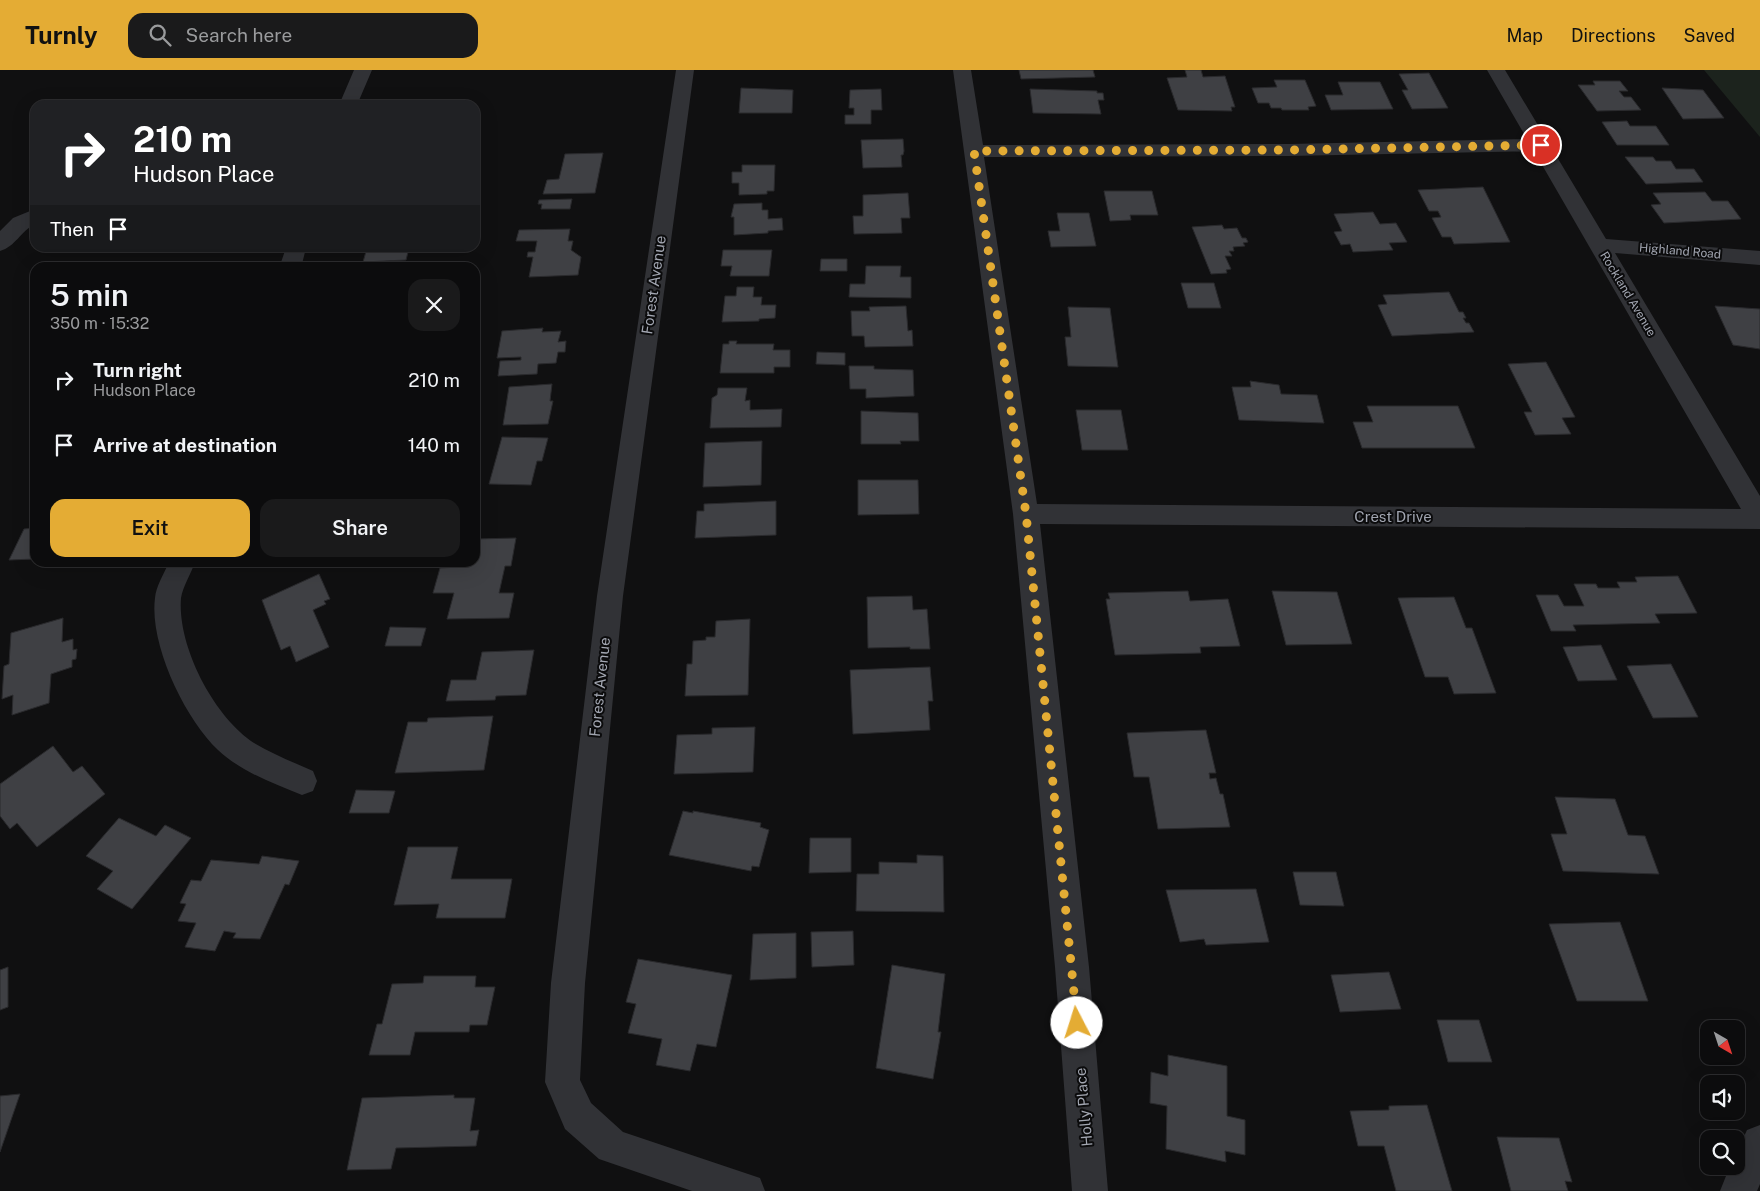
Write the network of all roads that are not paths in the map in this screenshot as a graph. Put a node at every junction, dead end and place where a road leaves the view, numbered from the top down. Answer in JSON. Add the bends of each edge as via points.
{"nodes":[{"id":1,"x":363,"y":70,"type":"edge"},
{"id":2,"x":685,"y":70,"type":"edge"},
{"id":3,"x":962,"y":70,"type":"edge"},
{"id":4,"x":1496,"y":70,"type":"edge"},
{"id":5,"x":350,"y":100,"type":"edge"},
{"id":6,"x":1541,"y":145,"type":"junction"},
{"id":7,"x":974,"y":151,"type":"junction"},
{"id":8,"x":30,"y":218,"type":"edge"},
{"id":9,"x":0,"y":244,"type":"edge"},
{"id":10,"x":1599,"y":245,"type":"junction"},
{"id":11,"x":1760,"y":258,"type":"edge"},
{"id":12,"x":1026,"y":514,"type":"junction"},
{"id":13,"x":1760,"y":518,"type":"edge"},
{"id":14,"x":180,"y":567,"type":"edge"},
{"id":15,"x":302,"y":781,"type":"dead end"},
{"id":16,"x":1760,"y":1143,"type":"edge"},
{"id":17,"x":747,"y":1191,"type":"edge"},
{"id":18,"x":1090,"y":1191,"type":"edge"},
{"id":19,"x":1738,"y":1191,"type":"edge"}],
"edges":[{"from":1,"to":5,"type":"street"},
{"from":2,"to":17,"type":"street","name":"Forest Avenue","via":[[610,596],[568,983],[562,1082],[578,1116],[612,1146]]},
{"from":3,"to":7,"type":"street","name":"Holly Place"},
{"from":4,"to":6,"type":"street","name":"Rockland Avenue"},
{"from":6,"to":7,"type":"street"},
{"from":6,"to":10,"type":"street","name":"Rockland Avenue"},
{"from":7,"to":12,"type":"street","name":"Holly Place"},
{"from":8,"to":9,"type":"street","via":[[20,223]]},
{"from":10,"to":11,"type":"street","name":"Highland Road"},
{"from":10,"to":13,"type":"street","name":"Rockland Avenue"},
{"from":12,"to":13,"type":"street","name":"Crest Drive"},
{"from":12,"to":18,"type":"street","name":"Holly Place","via":[[1072,967]]},
{"from":14,"to":15,"type":"street","via":[[168,597],[169,628],[177,655],[208,717],[242,751]]},
{"from":16,"to":19,"type":"street"}]}
